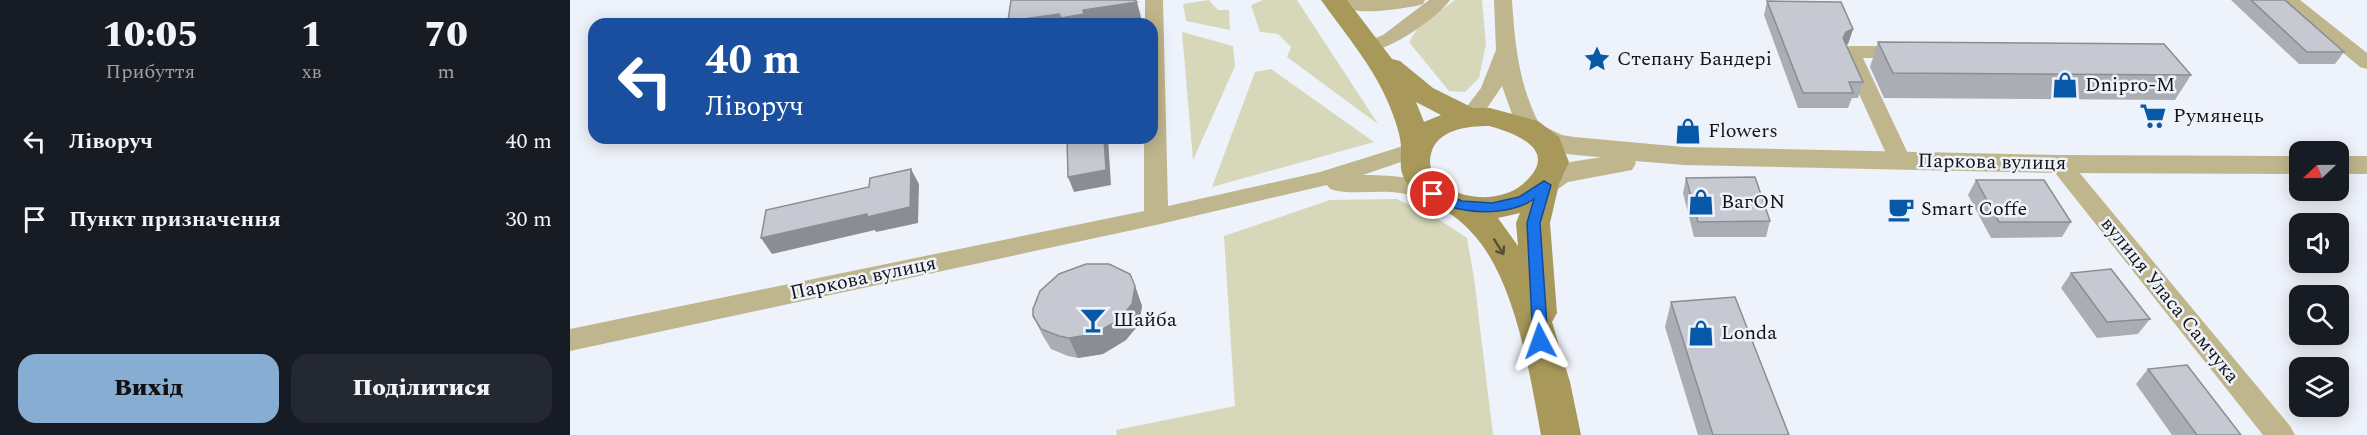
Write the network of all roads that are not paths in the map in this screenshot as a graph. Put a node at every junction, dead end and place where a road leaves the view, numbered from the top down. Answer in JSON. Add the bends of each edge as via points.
{"nodes":[{"id":1,"x":1154,"y":0,"type":"edge"},
{"id":2,"x":1334,"y":0,"type":"edge"},
{"id":3,"x":1343,"y":0,"type":"edge"},
{"id":4,"x":1416,"y":0,"type":"edge"},
{"id":5,"x":1441,"y":0,"type":"edge"},
{"id":6,"x":1503,"y":0,"type":"edge"},
{"id":7,"x":2289,"y":0,"type":"edge"},
{"id":8,"x":1154,"y":18,"type":"edge"},
{"id":9,"x":1505,"y":48,"type":"junction"},
{"id":10,"x":1372,"y":49,"type":"junction"},
{"id":11,"x":1922,"y":52,"type":"edge"},
{"id":12,"x":2367,"y":63,"type":"edge"},
{"id":13,"x":1469,"y":118,"type":"junction"},
{"id":14,"x":1531,"y":129,"type":"junction"},
{"id":15,"x":1155,"y":144,"type":"edge"},
{"id":16,"x":1416,"y":149,"type":"junction"},
{"id":17,"x":1684,"y":156,"type":"junction"},
{"id":18,"x":1900,"y":160,"type":"junction"},
{"id":19,"x":2060,"y":164,"type":"junction"},
{"id":20,"x":2289,"y":165,"type":"edge"},
{"id":21,"x":2349,"y":165,"type":"edge"},
{"id":22,"x":2367,"y":165,"type":"edge"},
{"id":23,"x":1544,"y":185,"type":"junction"},
{"id":24,"x":1294,"y":186,"type":"junction"},
{"id":25,"x":1447,"y":199,"type":"junction"},
{"id":26,"x":1156,"y":217,"type":"junction"},
{"id":27,"x":570,"y":340,"type":"edge"},
{"id":28,"x":1540,"y":341,"type":"junction"},
{"id":29,"x":1561,"y":435,"type":"edge"},
{"id":30,"x":2280,"y":435,"type":"edge"}],
"edges":[{"from":1,"to":8,"type":"street"},
{"from":2,"to":10,"type":"main road"},
{"from":3,"to":4,"type":"street","via":[[1350,4],[1380,5]]},
{"from":5,"to":10,"type":"street"},
{"from":6,"to":9,"type":"street"},
{"from":7,"to":12,"type":"street"},
{"from":9,"to":13,"type":"street","via":[[1487,99]]},
{"from":9,"to":14,"type":"street","via":[[1511,82]]},
{"from":10,"to":13,"type":"main road","via":[[1423,94]]},
{"from":10,"to":16,"type":"main road","via":[[1406,108]]},
{"from":11,"to":18,"type":"street","via":[[1850,52]]},
{"from":13,"to":14,"type":"main road","via":[[1504,119]]},
{"from":13,"to":16,"type":"main road","via":[[1438,127]]},
{"from":14,"to":17,"type":"street","name":"Паркова вулиця","via":[[1554,142],[1574,146]]},
{"from":14,"to":23,"type":"main road","via":[[1546,143],[1553,159]]},
{"from":15,"to":26,"type":"street"},
{"from":16,"to":24,"type":"street"},
{"from":16,"to":25,"type":"main road","via":[[1414,168],[1418,177]]},
{"from":17,"to":18,"type":"street","name":"Паркова вулиця"},
{"from":17,"to":23,"type":"street","name":"Паркова вулиця","via":[[1582,168],[1560,174]]},
{"from":18,"to":19,"type":"street","name":"Паркова вулиця"},
{"from":19,"to":20,"type":"street","name":"Паркова вулиця"},
{"from":19,"to":30,"type":"street","name":"вулиця Уласа Самчука"},
{"from":21,"to":22,"type":"street"},
{"from":23,"to":25,"type":"main road","via":[[1523,201],[1508,205],[1476,208]]},
{"from":23,"to":28,"type":"main road","via":[[1533,223]]},
{"from":24,"to":25,"type":"street","via":[[1382,182],[1411,185]]},
{"from":24,"to":26,"type":"street","name":"Паркова вулиця"},
{"from":25,"to":28,"type":"main road","one_way":true,"via":[[1487,228],[1509,263]]},
{"from":26,"to":27,"type":"street","name":"Паркова вулиця"},
{"from":28,"to":29,"type":"main road"}]}
